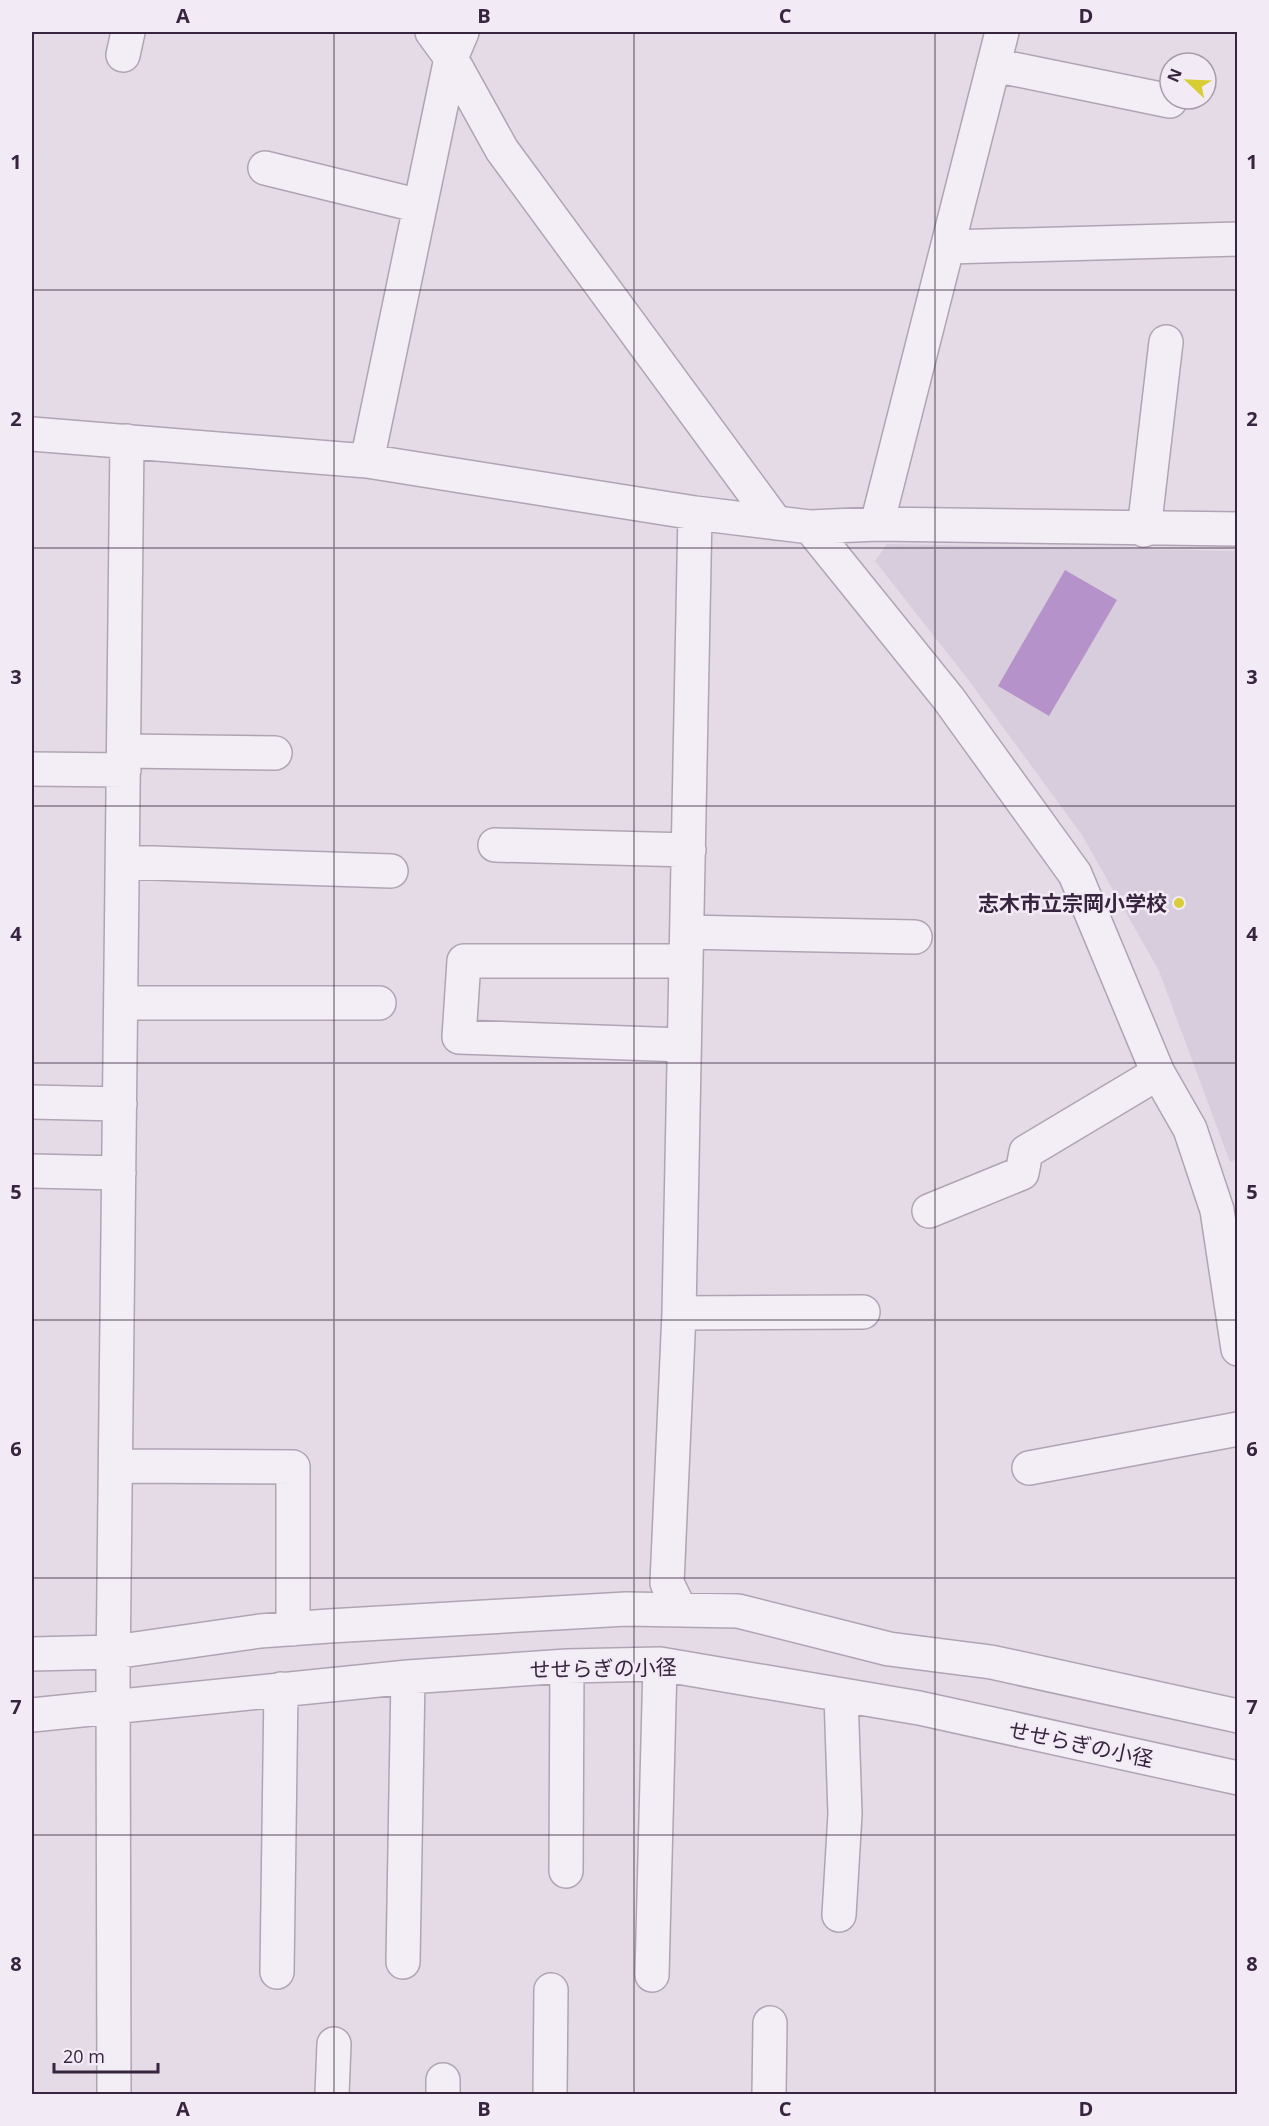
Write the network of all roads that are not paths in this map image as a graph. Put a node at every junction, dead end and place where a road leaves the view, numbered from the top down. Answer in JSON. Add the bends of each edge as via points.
{"nodes":[{"id":1,"x":432,"y":32,"type":"edge"},
{"id":2,"x":1002,"y":32,"type":"edge"},
{"id":3,"x":457,"y":45,"type":"edge"},
{"id":4,"x":994,"y":65,"type":"junction"},
{"id":5,"x":1158,"y":99,"type":"edge"},
{"id":6,"x":265,"y":168,"type":"dead end"},
{"id":7,"x":420,"y":206,"type":"junction"},
{"id":8,"x":1238,"y":239,"type":"edge"},
{"id":9,"x":949,"y":247,"type":"junction"},
{"id":10,"x":1166,"y":342,"type":"dead end"},
{"id":11,"x":32,"y":434,"type":"edge"},
{"id":12,"x":127,"y":441,"type":"junction"},
{"id":13,"x":367,"y":461,"type":"junction"},
{"id":14,"x":695,"y":513,"type":"junction"},
{"id":15,"x":777,"y":523,"type":"junction"},
{"id":16,"x":877,"y":524,"type":"junction"},
{"id":17,"x":810,"y":527,"type":"junction"},
{"id":18,"x":1238,"y":529,"type":"edge"},
{"id":19,"x":1144,"y":530,"type":"junction"},
{"id":20,"x":275,"y":753,"type":"dead end"},
{"id":21,"x":124,"y":761,"type":"junction"},
{"id":22,"x":32,"y":769,"type":"edge"},
{"id":23,"x":495,"y":845,"type":"dead end"},
{"id":24,"x":689,"y":850,"type":"junction"},
{"id":25,"x":123,"y":862,"type":"junction"},
{"id":26,"x":391,"y":871,"type":"dead end"},
{"id":27,"x":915,"y":937,"type":"dead end"},
{"id":28,"x":687,"y":946,"type":"junction"},
{"id":29,"x":121,"y":1003,"type":"junction"},
{"id":30,"x":380,"y":1003,"type":"dead end"},
{"id":31,"x":683,"y":1045,"type":"junction"},
{"id":32,"x":1158,"y":1073,"type":"junction"},
{"id":33,"x":32,"y":1101,"type":"edge"},
{"id":34,"x":120,"y":1104,"type":"junction"},
{"id":35,"x":32,"y":1171,"type":"edge"},
{"id":36,"x":119,"y":1173,"type":"junction"},
{"id":37,"x":928,"y":1211,"type":"dead end"},
{"id":38,"x":863,"y":1312,"type":"dead end"},
{"id":39,"x":679,"y":1313,"type":"junction"},
{"id":40,"x":1238,"y":1349,"type":"edge"},
{"id":41,"x":1238,"y":1429,"type":"edge"},
{"id":42,"x":116,"y":1466,"type":"junction"},
{"id":43,"x":1029,"y":1468,"type":"dead end"},
{"id":44,"x":680,"y":1610,"type":"junction"},
{"id":45,"x":293,"y":1629,"type":"junction"},
{"id":46,"x":32,"y":1654,"type":"edge"},
{"id":47,"x":660,"y":1664,"type":"junction"},
{"id":48,"x":567,"y":1666,"type":"junction"},
{"id":49,"x":408,"y":1677,"type":"junction"},
{"id":50,"x":113,"y":1684,"type":"junction"},
{"id":51,"x":281,"y":1689,"type":"junction"},
{"id":52,"x":841,"y":1695,"type":"junction"},
{"id":53,"x":32,"y":1715,"type":"edge"},
{"id":54,"x":1238,"y":1716,"type":"edge"},
{"id":55,"x":1238,"y":1778,"type":"edge"},
{"id":56,"x":566,"y":1871,"type":"dead end"},
{"id":57,"x":839,"y":1915,"type":"dead end"},
{"id":58,"x":403,"y":1962,"type":"dead end"},
{"id":59,"x":277,"y":1972,"type":"dead end"},
{"id":60,"x":652,"y":1975,"type":"dead end"},
{"id":61,"x":551,"y":1990,"type":"dead end"},
{"id":62,"x":770,"y":2023,"type":"dead end"},
{"id":63,"x":334,"y":2044,"type":"dead end"},
{"id":64,"x":114,"y":2094,"type":"edge"},
{"id":65,"x":332,"y":2094,"type":"edge"},
{"id":66,"x":550,"y":2094,"type":"edge"},
{"id":67,"x":769,"y":2094,"type":"edge"}],
"edges":[{"from":1,"to":3,"type":"street"},
{"from":2,"to":4,"type":"street"},
{"from":3,"to":7,"type":"street"},
{"from":3,"to":15,"type":"street","via":[[501,150]]},
{"from":4,"to":5,"type":"street"},
{"from":4,"to":9,"type":"street"},
{"from":6,"to":7,"type":"street"},
{"from":7,"to":13,"type":"street"},
{"from":8,"to":9,"type":"street"},
{"from":9,"to":16,"type":"street"},
{"from":10,"to":19,"type":"street"},
{"from":11,"to":12,"type":"street"},
{"from":12,"to":13,"type":"street"},
{"from":12,"to":21,"type":"street"},
{"from":13,"to":14,"type":"street"},
{"from":14,"to":15,"type":"street"},
{"from":14,"to":24,"type":"street"},
{"from":15,"to":17,"type":"street"},
{"from":16,"to":17,"type":"street"},
{"from":16,"to":19,"type":"street"},
{"from":17,"to":32,"type":"street","via":[[948,698],[1075,874]]},
{"from":18,"to":19,"type":"street"},
{"from":20,"to":21,"type":"street"},
{"from":21,"to":22,"type":"street"},
{"from":21,"to":25,"type":"street"},
{"from":23,"to":24,"type":"street"},
{"from":24,"to":28,"type":"street"},
{"from":25,"to":26,"type":"street"},
{"from":25,"to":29,"type":"street"},
{"from":27,"to":28,"type":"street"},
{"from":28,"to":31,"type":"street"},
{"from":28,"to":31,"type":"street","via":[[464,961],[459,1037]]},
{"from":29,"to":30,"type":"street"},
{"from":29,"to":34,"type":"street"},
{"from":31,"to":39,"type":"street"},
{"from":32,"to":37,"type":"street","via":[[1026,1152],[1022,1173]]},
{"from":32,"to":40,"type":"street","via":[[1190,1129],[1217,1210]]},
{"from":33,"to":34,"type":"street"},
{"from":34,"to":36,"type":"street"},
{"from":35,"to":36,"type":"street"},
{"from":36,"to":42,"type":"street"},
{"from":38,"to":39,"type":"street"},
{"from":39,"to":44,"type":"street","via":[[667,1583]]},
{"from":41,"to":43,"type":"street"},
{"from":42,"to":45,"type":"street","via":[[293,1467]]},
{"from":42,"to":50,"type":"street"},
{"from":44,"to":45,"type":"street","name":"せせらぎの小径","via":[[626,1609]]},
{"from":44,"to":54,"type":"street","name":"せせらぎの小径","via":[[738,1611],[890,1649],[991,1662]]},
{"from":45,"to":50,"type":"street","name":"せせらぎの小径"},
{"from":46,"to":50,"type":"street","name":"せせらぎの小径"},
{"from":47,"to":48,"type":"street","name":"せせらぎの小径"},
{"from":47,"to":52,"type":"street","name":"せせらぎの小径"},
{"from":47,"to":60,"type":"street"},
{"from":48,"to":49,"type":"street","name":"せせらぎの小径"},
{"from":48,"to":56,"type":"street"},
{"from":49,"to":51,"type":"street","name":"せせらぎの小径"},
{"from":49,"to":58,"type":"street"},
{"from":50,"to":51,"type":"street","name":"せせらぎの小径"},
{"from":50,"to":53,"type":"street","name":"せせらぎの小径"},
{"from":50,"to":64,"type":"street"},
{"from":51,"to":59,"type":"street"},
{"from":52,"to":55,"type":"street","name":"せせらぎの小径","via":[[919,1708]]},
{"from":52,"to":57,"type":"street","via":[[845,1814]]},
{"from":61,"to":66,"type":"street"},
{"from":62,"to":67,"type":"street"},
{"from":63,"to":65,"type":"street"}]}
